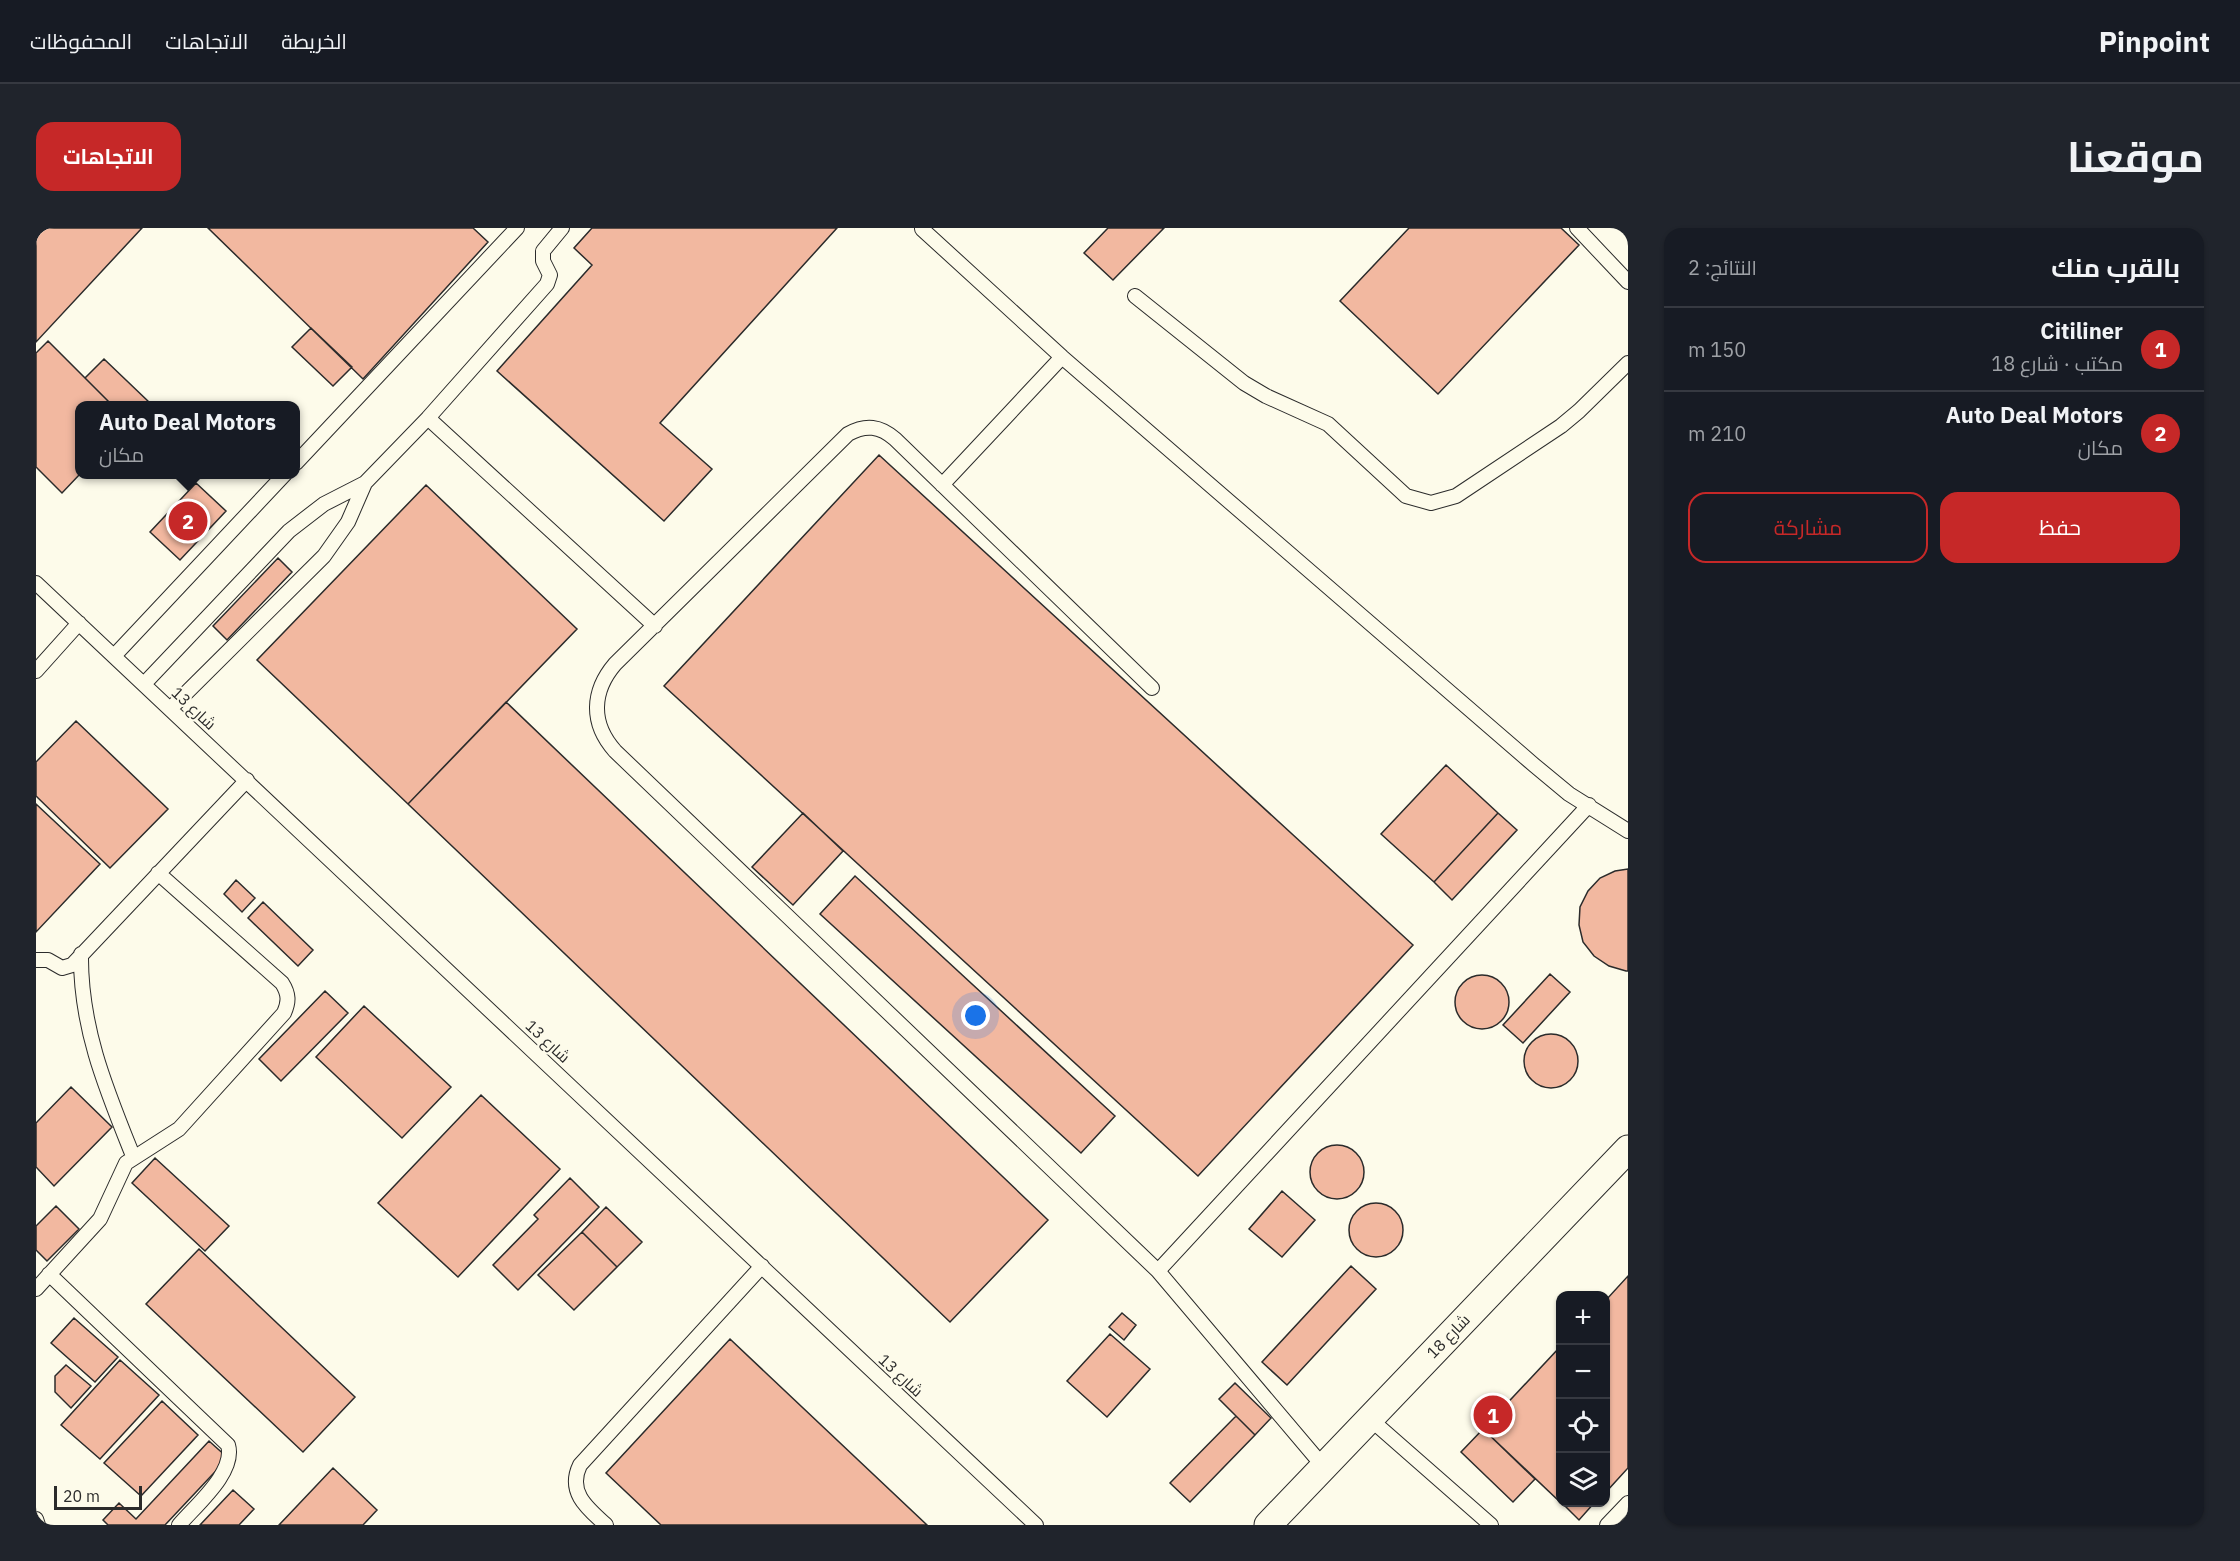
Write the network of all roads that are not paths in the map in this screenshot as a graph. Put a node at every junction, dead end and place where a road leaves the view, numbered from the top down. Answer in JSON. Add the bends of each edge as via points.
{"nodes":[{"id":1,"x":517,"y":228,"type":"edge"},
{"id":2,"x":562,"y":228,"type":"edge"},
{"id":3,"x":1576,"y":228,"type":"edge"},
{"id":4,"x":922,"y":229,"type":"edge"},
{"id":5,"x":1628,"y":282,"type":"edge"},
{"id":6,"x":1135,"y":296,"type":"dead end"},
{"id":7,"x":1062,"y":357,"type":"junction"},
{"id":8,"x":1628,"y":363,"type":"edge"},
{"id":9,"x":428,"y":418,"type":"junction"},
{"id":10,"x":300,"y":459,"type":"edge"},
{"id":11,"x":280,"y":479,"type":"edge"},
{"id":12,"x":365,"y":483,"type":"junction"},
{"id":13,"x":942,"y":485,"type":"junction"},
{"id":14,"x":36,"y":583,"type":"edge"},
{"id":15,"x":80,"y":623,"type":"junction"},
{"id":16,"x":655,"y":627,"type":"junction"},
{"id":17,"x":114,"y":656,"type":"junction"},
{"id":18,"x":36,"y":670,"type":"edge"},
{"id":19,"x":144,"y":684,"type":"junction"},
{"id":20,"x":1152,"y":688,"type":"dead end"},
{"id":21,"x":170,"y":709,"type":"junction"},
{"id":22,"x":247,"y":780,"type":"junction"},
{"id":23,"x":1589,"y":805,"type":"junction"},
{"id":24,"x":1628,"y":831,"type":"edge"},
{"id":25,"x":158,"y":873,"type":"junction"},
{"id":26,"x":81,"y":954,"type":"junction"},
{"id":27,"x":36,"y":960,"type":"edge"},
{"id":28,"x":1628,"y":1149,"type":"edge"},
{"id":29,"x":133,"y":1156,"type":"junction"},
{"id":30,"x":762,"y":1266,"type":"junction"},
{"id":31,"x":1158,"y":1271,"type":"junction"},
{"id":32,"x":50,"y":1274,"type":"junction"},
{"id":33,"x":36,"y":1288,"type":"edge"},
{"id":34,"x":1369,"y":1418,"type":"junction"},
{"id":35,"x":1323,"y":1466,"type":"junction"},
{"id":36,"x":1628,"y":1503,"type":"edge"},
{"id":37,"x":36,"y":1519,"type":"edge"},
{"id":38,"x":38,"y":1525,"type":"edge"},
{"id":39,"x":179,"y":1525,"type":"edge"},
{"id":40,"x":606,"y":1525,"type":"edge"},
{"id":41,"x":1036,"y":1525,"type":"edge"},
{"id":42,"x":1268,"y":1525,"type":"edge"},
{"id":43,"x":1491,"y":1525,"type":"edge"},
{"id":44,"x":1607,"y":1525,"type":"edge"}],
"edges":[{"from":1,"to":10,"type":"lane"},
{"from":2,"to":9,"type":"lane","via":[[543,251],[550,275],[547,284]]},
{"from":3,"to":5,"type":"lane"},
{"from":4,"to":7,"type":"lane"},
{"from":6,"to":8,"type":"lane","via":[[1244,383],[1328,424],[1407,496],[1431,503],[1456,496],[1560,426]]},
{"from":7,"to":13,"type":"lane"},
{"from":7,"to":23,"type":"lane","via":[[1534,765]]},
{"from":9,"to":12,"type":"lane"},
{"from":9,"to":16,"type":"lane"},
{"from":11,"to":17,"type":"lane"},
{"from":12,"to":19,"type":"lane","via":[[324,504],[289,531]]},
{"from":12,"to":21,"type":"lane","via":[[348,522],[324,556]]},
{"from":13,"to":16,"type":"lane","via":[[887,432],[857,429]]},
{"from":13,"to":20,"type":"lane"},
{"from":14,"to":15,"type":"lane","name":"شارع 13"},
{"from":15,"to":17,"type":"lane","name":"شارع 13"},
{"from":15,"to":18,"type":"lane"},
{"from":16,"to":31,"type":"lane","via":[[615,664],[599,690],[597,717],[606,741]]},
{"from":17,"to":19,"type":"lane","name":"شارع 13"},
{"from":19,"to":21,"type":"lane","name":"شارع 13"},
{"from":21,"to":22,"type":"lane","name":"شارع 13"},
{"from":22,"to":25,"type":"lane"},
{"from":22,"to":30,"type":"lane","name":"شارع 13"},
{"from":23,"to":24,"type":"lane"},
{"from":23,"to":31,"type":"lane"},
{"from":25,"to":26,"type":"lane"},
{"from":25,"to":29,"type":"lane","via":[[282,983],[288,998],[284,1014],[179,1129]]},
{"from":26,"to":27,"type":"lane","via":[[72,965],[62,968],[48,960]]},
{"from":26,"to":29,"type":"lane","via":[[81,984],[91,1044]]},
{"from":28,"to":34,"type":"street","name":"شارع 18"},
{"from":29,"to":32,"type":"lane","via":[[120,1170],[100,1219]]},
{"from":30,"to":40,"type":"lane","via":[[580,1465],[575,1481],[579,1497]]},
{"from":30,"to":41,"type":"lane","name":"شارع 13"},
{"from":31,"to":35,"type":"lane"},
{"from":32,"to":33,"type":"lane"},
{"from":32,"to":39,"type":"lane","via":[[228,1445],[230,1460],[224,1473]]},
{"from":34,"to":35,"type":"street","name":"شارع 18"},
{"from":34,"to":43,"type":"lane"},
{"from":35,"to":42,"type":"street","name":"شارع 18"},
{"from":36,"to":44,"type":"lane"},
{"from":37,"to":38,"type":"lane"}]}
